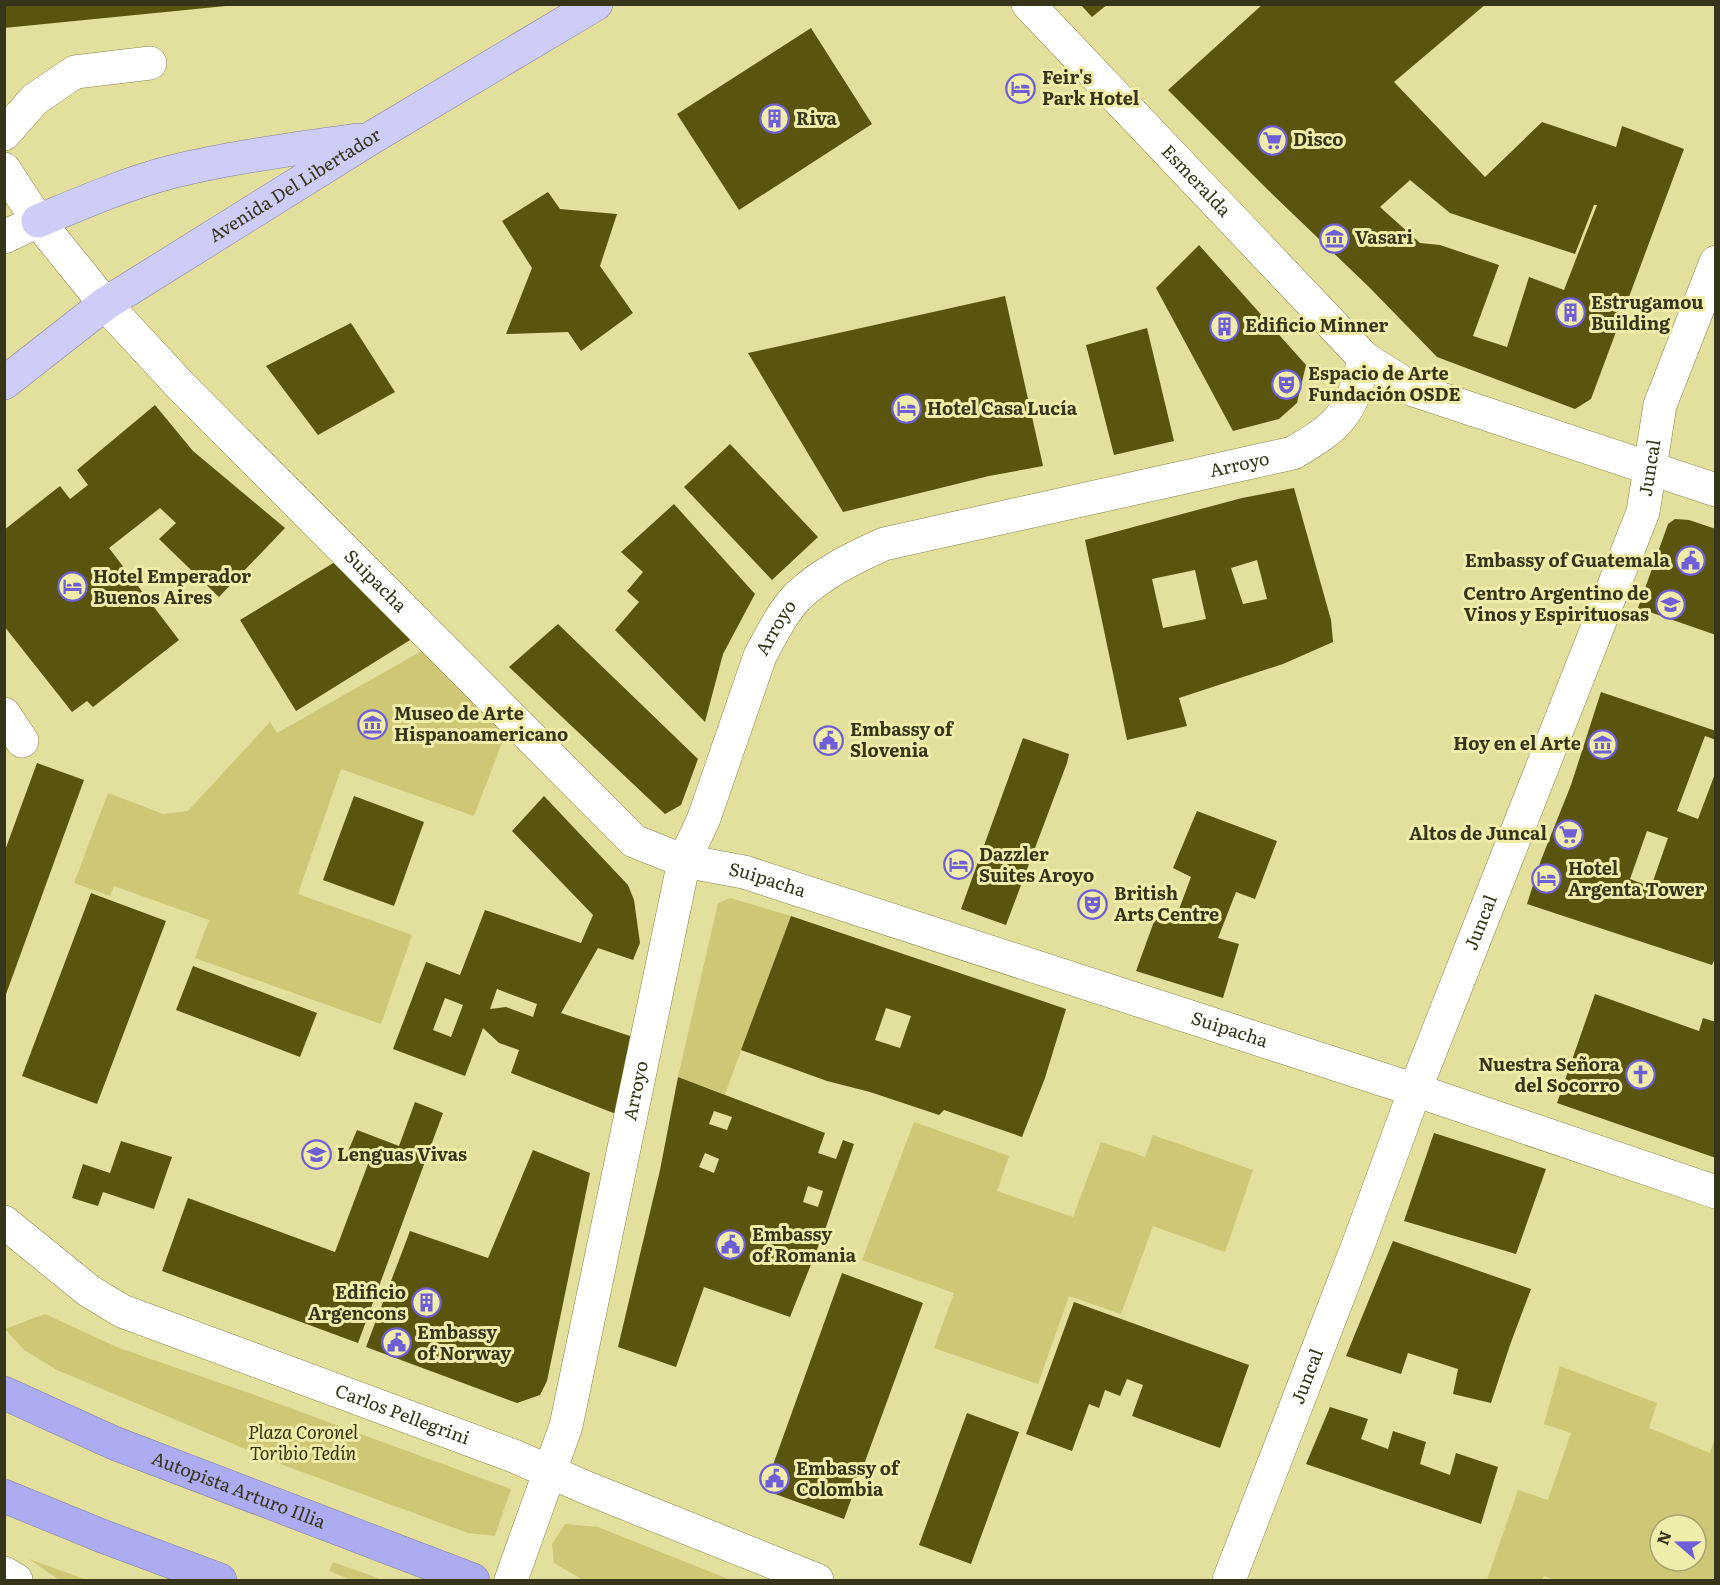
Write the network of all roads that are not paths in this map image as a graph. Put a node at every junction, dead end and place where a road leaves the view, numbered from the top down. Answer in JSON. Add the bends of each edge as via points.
{"nodes":[{"id":1,"x":596,"y":4,"type":"edge"},
{"id":2,"x":1028,"y":4,"type":"edge"},
{"id":3,"x":150,"y":63,"type":"dead end"},
{"id":4,"x":4,"y":134,"type":"edge"},
{"id":5,"x":370,"y":138,"type":"junction"},
{"id":6,"x":4,"y":169,"type":"edge"},
{"id":7,"x":38,"y":221,"type":"junction"},
{"id":8,"x":4,"y":237,"type":"edge"},
{"id":9,"x":1716,"y":262,"type":"edge"},
{"id":10,"x":105,"y":304,"type":"junction"},
{"id":11,"x":1364,"y":358,"type":"junction"},
{"id":12,"x":4,"y":382,"type":"edge"},
{"id":13,"x":1648,"y":468,"type":"junction"},
{"id":14,"x":1716,"y":490,"type":"edge"},
{"id":15,"x":684,"y":861,"type":"junction"},
{"id":16,"x":1415,"y":1090,"type":"junction"},
{"id":17,"x":1716,"y":1192,"type":"edge"},
{"id":18,"x":4,"y":1222,"type":"edge"},
{"id":19,"x":17,"y":1241,"type":"edge"},
{"id":20,"x":4,"y":1394,"type":"edge"},
{"id":21,"x":550,"y":1471,"type":"junction"},
{"id":22,"x":4,"y":1496,"type":"edge"},
{"id":23,"x":4,"y":1573,"type":"edge"},
{"id":24,"x":16,"y":1581,"type":"edge"},
{"id":25,"x":220,"y":1581,"type":"edge"},
{"id":26,"x":473,"y":1581,"type":"edge"},
{"id":27,"x":511,"y":1581,"type":"edge"},
{"id":28,"x":817,"y":1581,"type":"edge"},
{"id":29,"x":1229,"y":1581,"type":"edge"}],
"edges":[{"from":1,"to":5,"type":"main road","name":"Avenida Del Libertador"},
{"from":2,"to":11,"type":"street","name":"Esmeralda"},
{"from":3,"to":4,"type":"street","via":[[75,72],[35,99]]},
{"from":5,"to":7,"type":"main road","via":[[171,172]]},
{"from":5,"to":10,"type":"main road","name":"Avenida Del Libertador"},
{"from":6,"to":7,"type":"street","name":"Suipacha"},
{"from":7,"to":8,"type":"street"},
{"from":7,"to":10,"type":"street","name":"Suipacha"},
{"from":9,"to":13,"type":"street","name":"Juncal","via":[[1660,405]]},
{"from":10,"to":12,"type":"main road","name":"Avenida Del Libertador"},
{"from":10,"to":15,"type":"street","name":"Suipacha","via":[[180,385],[634,841]]},
{"from":11,"to":13,"type":"street","via":[[1414,390]]},
{"from":11,"to":15,"type":"street","name":"Arroyo","via":[[1350,404],[1337,422],[1293,453],[884,544],[842,563],[797,598],[759,656],[704,818]]},
{"from":13,"to":14,"type":"street"},
{"from":13,"to":16,"type":"street","name":"Juncal","via":[[1642,512]]},
{"from":15,"to":16,"type":"street","name":"Suipacha","via":[[744,872]]},
{"from":15,"to":21,"type":"street","name":"Arroyo","via":[[566,1426]]},
{"from":16,"to":17,"type":"street","name":"Suipacha"},
{"from":16,"to":29,"type":"street","name":"Juncal"},
{"from":18,"to":19,"type":"street","name":"Carlos Pellegrini"},
{"from":19,"to":21,"type":"street","name":"Carlos Pellegrini","via":[[122,1311]]},
{"from":20,"to":26,"type":"highway","name":"Autopista Arturo Illia","via":[[114,1443]]},
{"from":21,"to":27,"type":"street","name":"Arroyo"},
{"from":21,"to":28,"type":"street","name":"Carlos Pellegrini"},
{"from":22,"to":25,"type":"highway"},
{"from":23,"to":24,"type":"street"}]}
